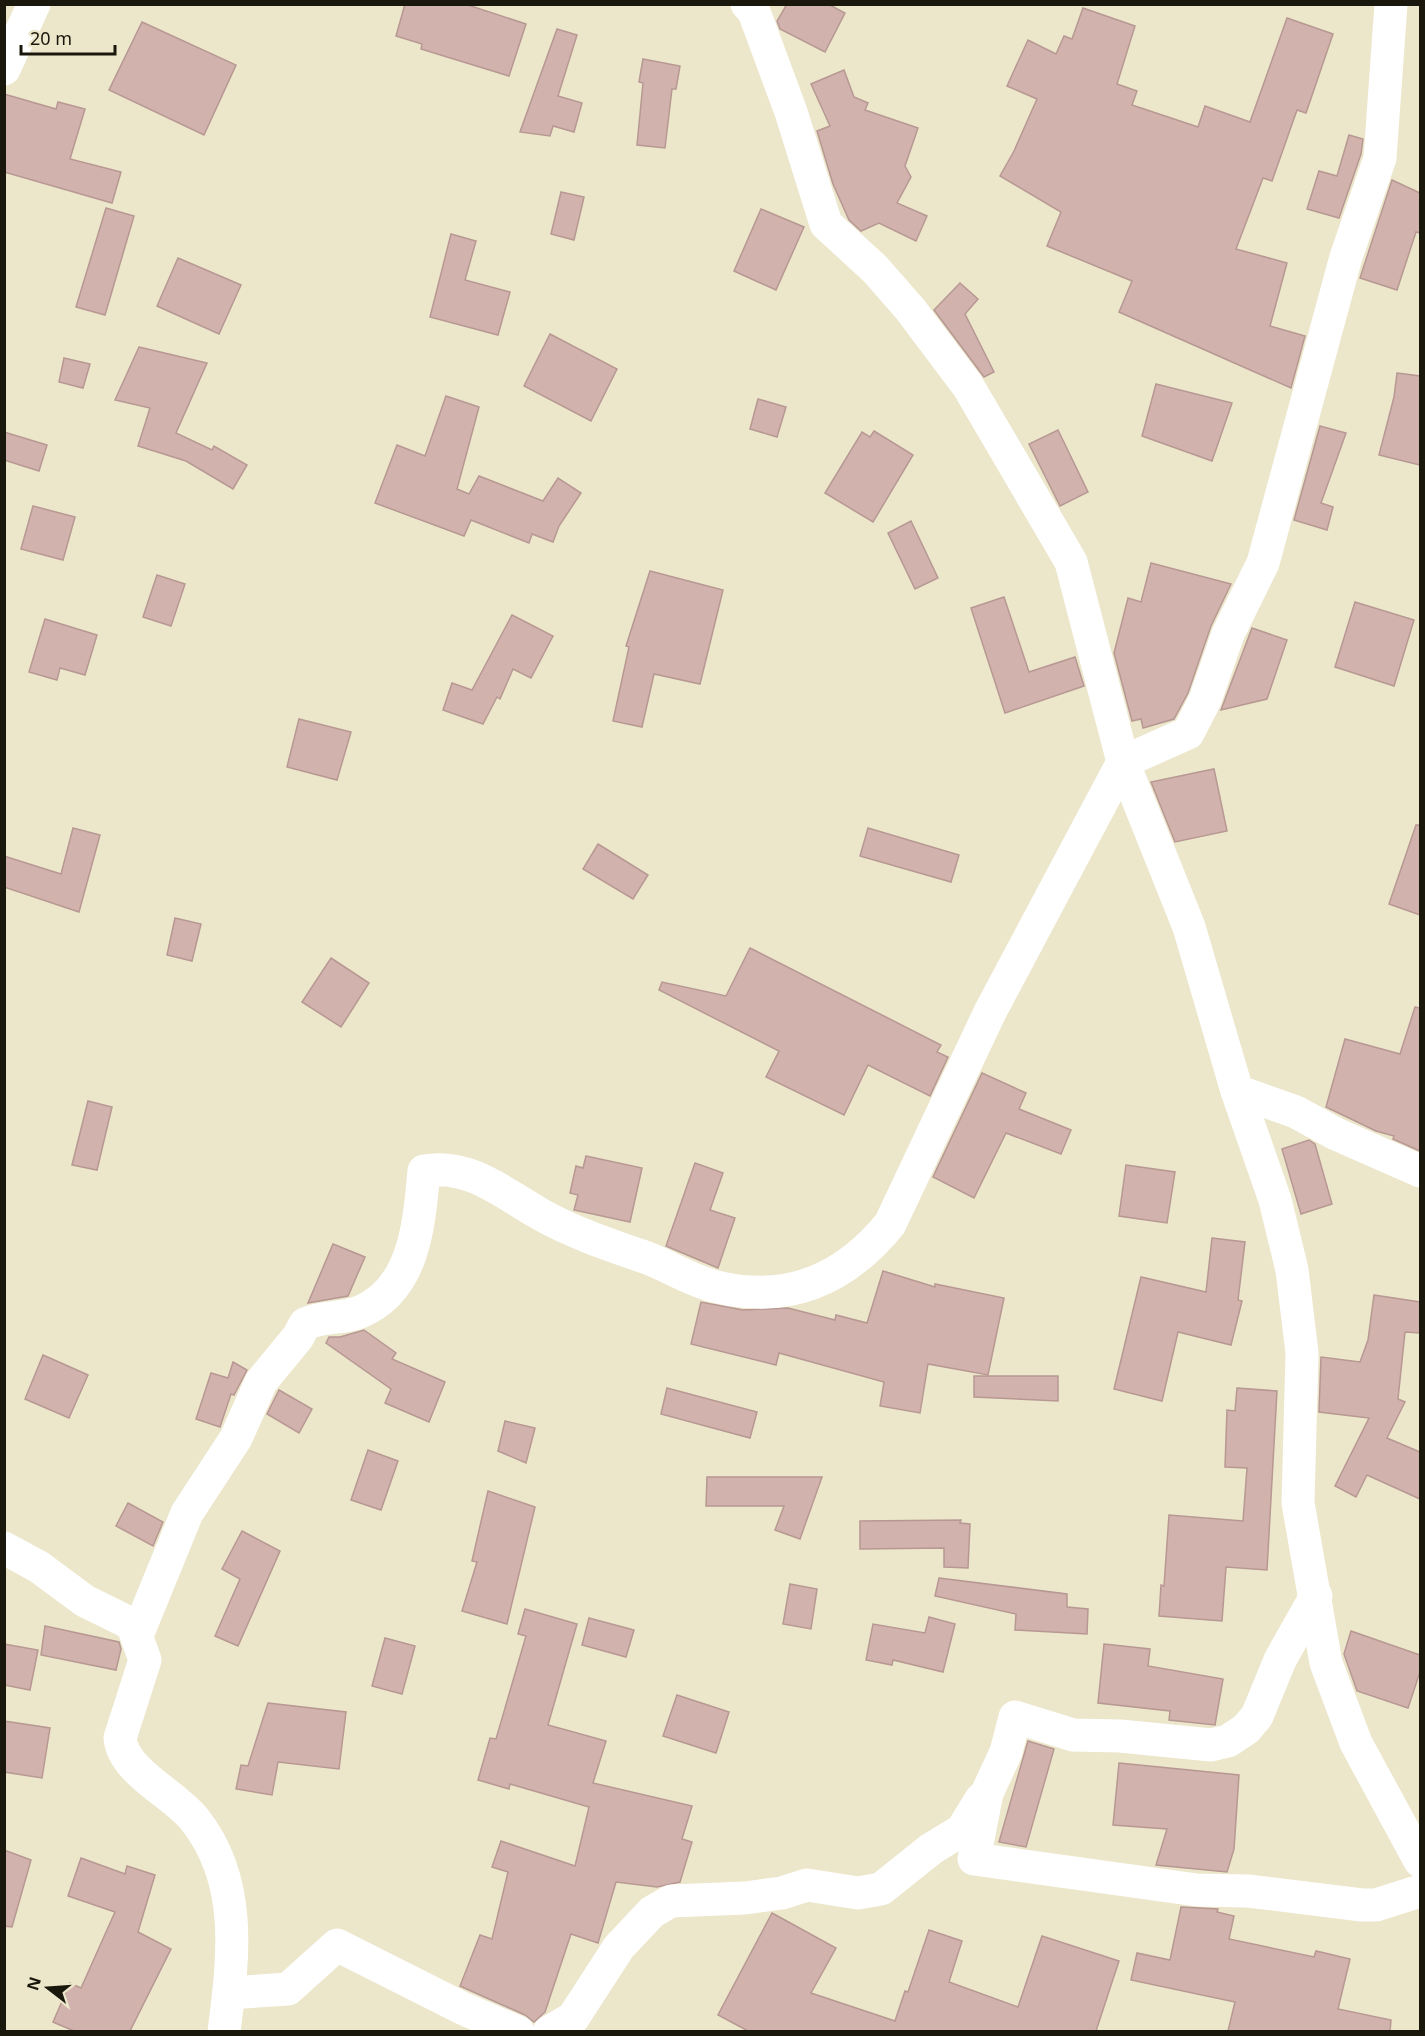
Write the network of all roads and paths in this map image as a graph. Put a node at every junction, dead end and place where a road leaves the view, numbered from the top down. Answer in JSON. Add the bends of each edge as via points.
{"nodes":[{"id":1,"x":34,"y":4,"type":"edge"},
{"id":2,"x":747,"y":4,"type":"edge"},
{"id":3,"x":1391,"y":4,"type":"edge"},
{"id":4,"x":4,"y":69,"type":"edge"},
{"id":5,"x":1123,"y":762,"type":"junction"},
{"id":6,"x":1237,"y":1091,"type":"junction"},
{"id":7,"x":1420,"y":1171,"type":"edge"},
{"id":8,"x":4,"y":1548,"type":"edge"},
{"id":9,"x":1316,"y":1596,"type":"junction"},
{"id":10,"x":140,"y":1628,"type":"junction"},
{"id":11,"x":987,"y":1793,"type":"junction"},
{"id":12,"x":1420,"y":1861,"type":"edge"},
{"id":13,"x":1420,"y":1891,"type":"edge"},
{"id":14,"x":229,"y":1993,"type":"junction"},
{"id":15,"x":224,"y":2031,"type":"edge"},
{"id":16,"x":518,"y":2031,"type":"edge"},
{"id":17,"x":549,"y":2031,"type":"edge"}],
"edges":[{"from":1,"to":4,"type":"street"},
{"from":2,"to":5,"type":"street","via":[[754,12],[791,112],[826,224],[875,269],[968,386],[1071,562]]},
{"from":3,"to":5,"type":"street","via":[[1380,158],[1346,257],[1263,563],[1228,634],[1205,700],[1188,733]]},
{"from":5,"to":6,"type":"street","via":[[1189,927]]},
{"from":5,"to":10,"type":"street","via":[[990,1012],[890,1224],[868,1251],[823,1279],[793,1290],[756,1292],[716,1287],[543,1216],[471,1174],[449,1169],[424,1171],[415,1236],[399,1282],[388,1295],[362,1311],[305,1324],[261,1382],[236,1438],[187,1513]]},
{"from":6,"to":7,"type":"street","via":[[1296,1112]]},
{"from":6,"to":9,"type":"street","via":[[1275,1200],[1292,1269],[1302,1353],[1298,1503]]},
{"from":8,"to":10,"type":"street","via":[[39,1567],[85,1601]]},
{"from":9,"to":11,"type":"street","via":[[1280,1660],[1257,1716],[1228,1741],[1211,1745],[1073,1735],[1015,1717],[1006,1752]]},
{"from":9,"to":12,"type":"street","via":[[1326,1663],[1356,1743]]},
{"from":10,"to":14,"type":"street","via":[[135,1632],[145,1660],[120,1738],[121,1746],[147,1778],[178,1800],[197,1822],[219,1862],[232,1906]]},
{"from":11,"to":13,"type":"street","via":[[974,1859],[1197,1890],[1248,1891],[1362,1905],[1376,1905]]},
{"from":11,"to":17,"type":"street","via":[[962,1830],[881,1889],[858,1893],[807,1885],[782,1893],[680,1900],[660,1905],[619,1947],[573,2018]]},
{"from":14,"to":15,"type":"street"},
{"from":14,"to":16,"type":"street","via":[[288,1989],[338,1945],[464,2009]]}]}
